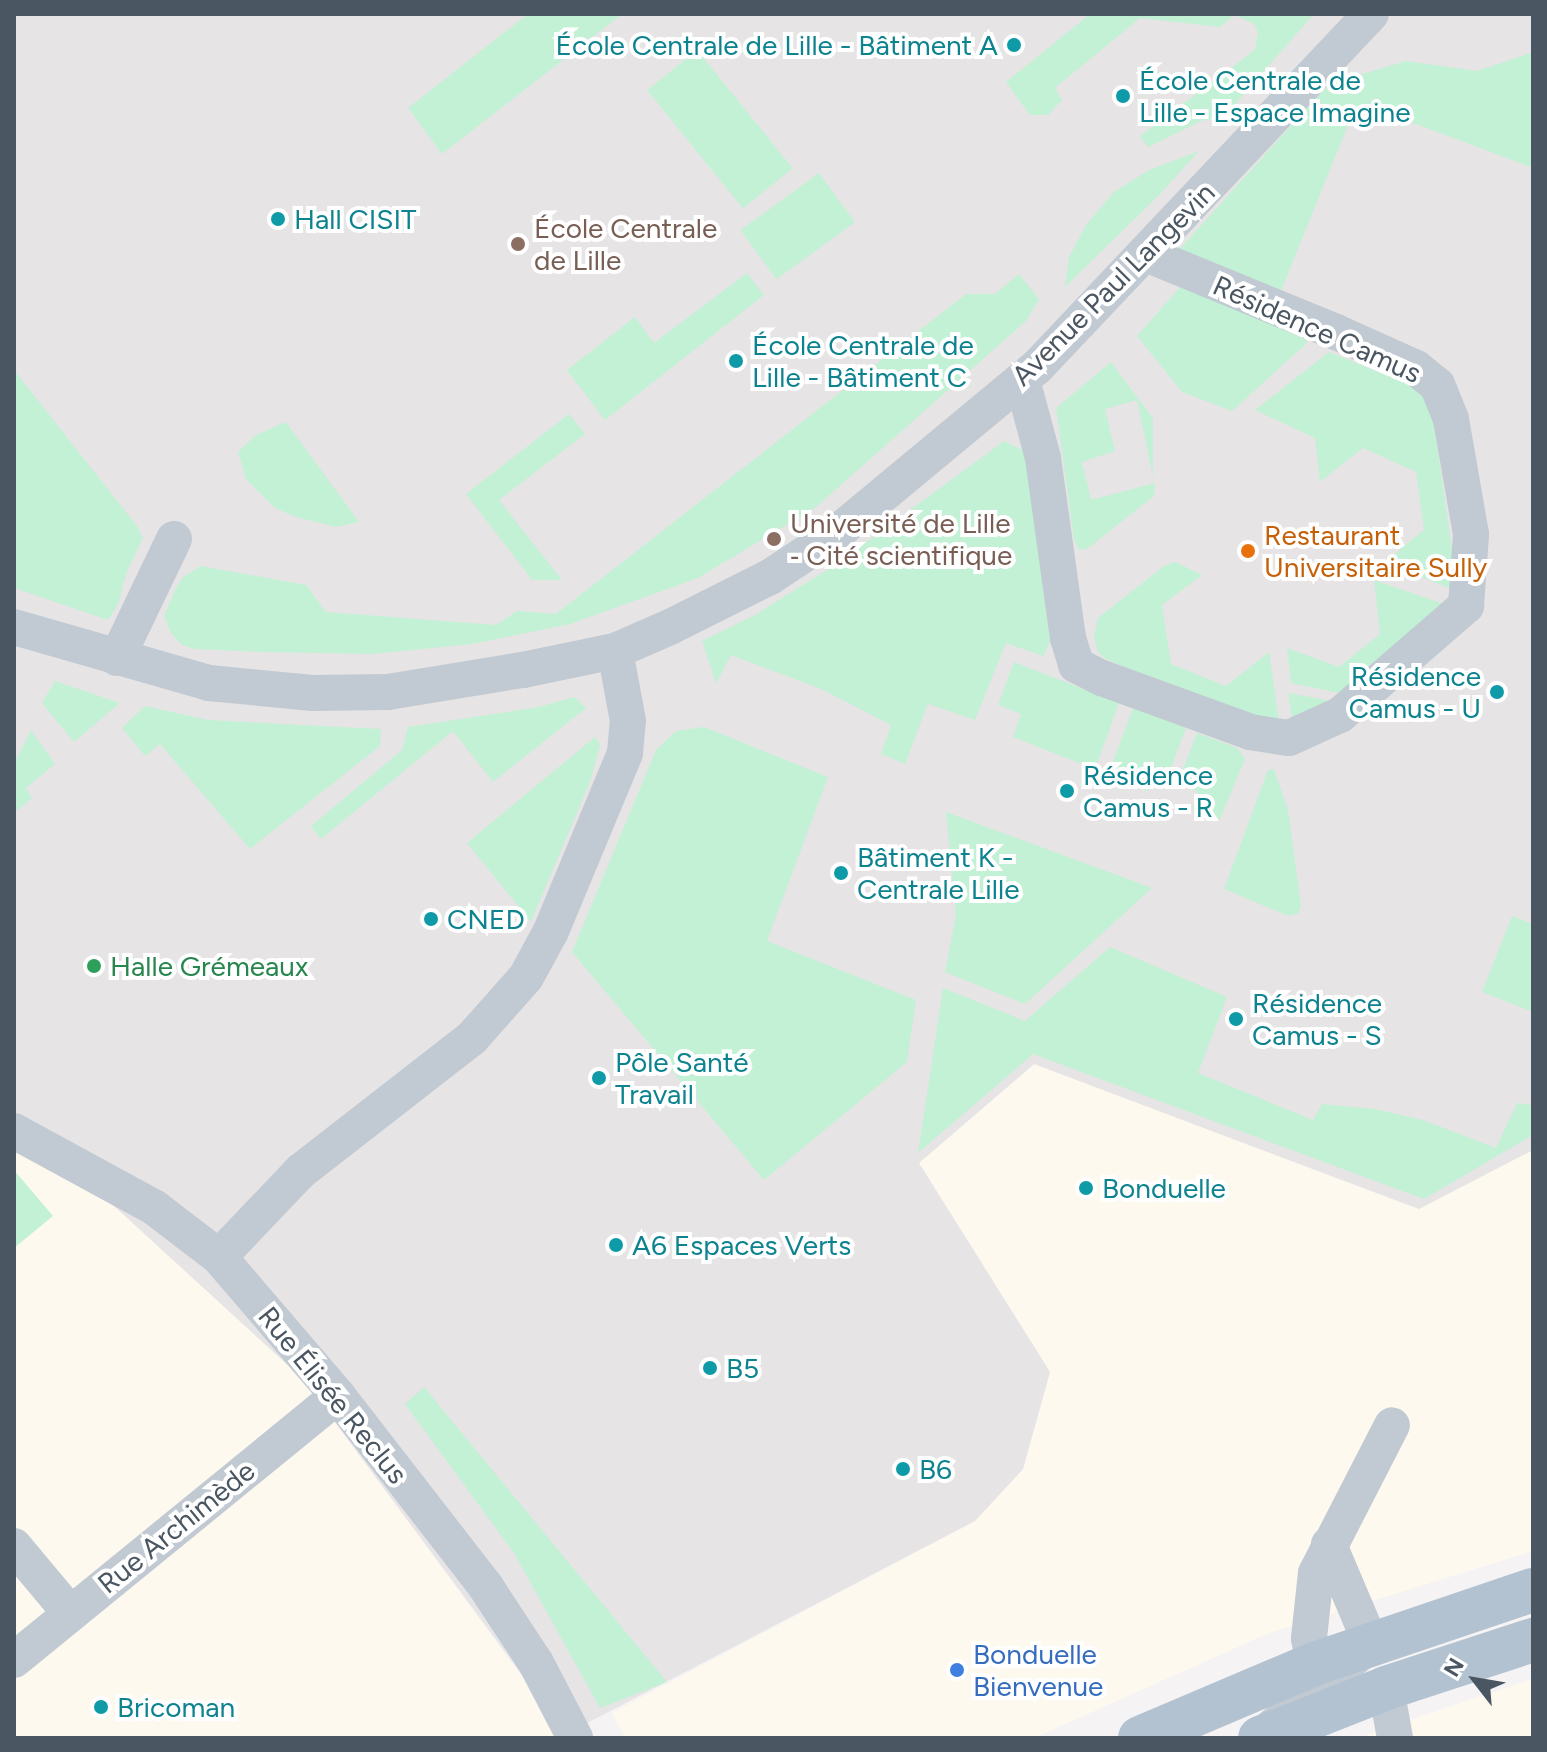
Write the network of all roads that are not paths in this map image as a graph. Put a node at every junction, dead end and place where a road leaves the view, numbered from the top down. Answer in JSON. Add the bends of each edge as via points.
{"nodes":[{"id":1,"x":1371,"y":14,"type":"edge"},
{"id":2,"x":1146,"y":254,"type":"junction"},
{"id":3,"x":1022,"y":380,"type":"junction"},
{"id":4,"x":174,"y":539,"type":"dead end"},
{"id":5,"x":14,"y":627,"type":"edge"},
{"id":6,"x":615,"y":651,"type":"junction"},
{"id":7,"x":117,"y":658,"type":"junction"},
{"id":8,"x":14,"y":1131,"type":"edge"},
{"id":9,"x":219,"y":1257,"type":"junction"},
{"id":10,"x":338,"y":1396,"type":"junction"},
{"id":11,"x":1392,"y":1425,"type":"dead end"},
{"id":12,"x":1329,"y":1545,"type":"junction"},
{"id":13,"x":14,"y":1546,"type":"edge"},
{"id":14,"x":1533,"y":1590,"type":"edge"},
{"id":15,"x":70,"y":1613,"type":"junction"},
{"id":16,"x":1533,"y":1640,"type":"edge"},
{"id":17,"x":1371,"y":1644,"type":"junction"},
{"id":18,"x":14,"y":1660,"type":"edge"},
{"id":19,"x":1314,"y":1664,"type":"junction"},
{"id":20,"x":1386,"y":1688,"type":"junction"},
{"id":21,"x":575,"y":1738,"type":"edge"},
{"id":22,"x":1140,"y":1738,"type":"edge"},
{"id":23,"x":1259,"y":1738,"type":"edge"},
{"id":24,"x":1395,"y":1738,"type":"edge"}],
"edges":[{"from":1,"to":2,"type":"street","name":"Avenue Paul Langevin"},
{"from":2,"to":3,"type":"street","name":"Avenue Paul Langevin"},
{"from":2,"to":3,"type":"street","name":"Résidence Camus","via":[[1416,368],[1437,385],[1451,419],[1471,534],[1466,606],[1340,715],[1289,738],[1250,732],[1076,665],[1043,458]]},
{"from":3,"to":6,"type":"street","name":"Avenue Paul Langevin","via":[[826,539],[730,599]]},
{"from":4,"to":7,"type":"street"},
{"from":5,"to":7,"type":"street","name":"Avenue Paul Langevin"},
{"from":6,"to":7,"type":"street","name":"Avenue Paul Langevin","via":[[388,692],[234,688]]},
{"from":6,"to":9,"type":"street","via":[[628,721],[627,745],[551,931],[526,977],[472,1038],[301,1171]]},
{"from":8,"to":9,"type":"street","name":"Rue Élisée Reclus","via":[[155,1208]]},
{"from":9,"to":10,"type":"street","name":"Rue Élisée Reclus"},
{"from":10,"to":15,"type":"street","name":"Rue Archimède"},
{"from":10,"to":21,"type":"street","name":"Rue Élisée Reclus","via":[[486,1587],[536,1663]]},
{"from":11,"to":12,"type":"street"},
{"from":12,"to":17,"type":"street"},
{"from":12,"to":19,"type":"street","via":[[1316,1573],[1309,1638]]},
{"from":13,"to":15,"type":"street"},
{"from":14,"to":17,"type":"main road"},
{"from":15,"to":18,"type":"street","name":"Rue Archimède"},
{"from":16,"to":20,"type":"main road"},
{"from":17,"to":19,"type":"main road"},
{"from":17,"to":23,"type":"street"},
{"from":19,"to":22,"type":"main road"},
{"from":20,"to":23,"type":"main road"},
{"from":20,"to":24,"type":"street"}]}
